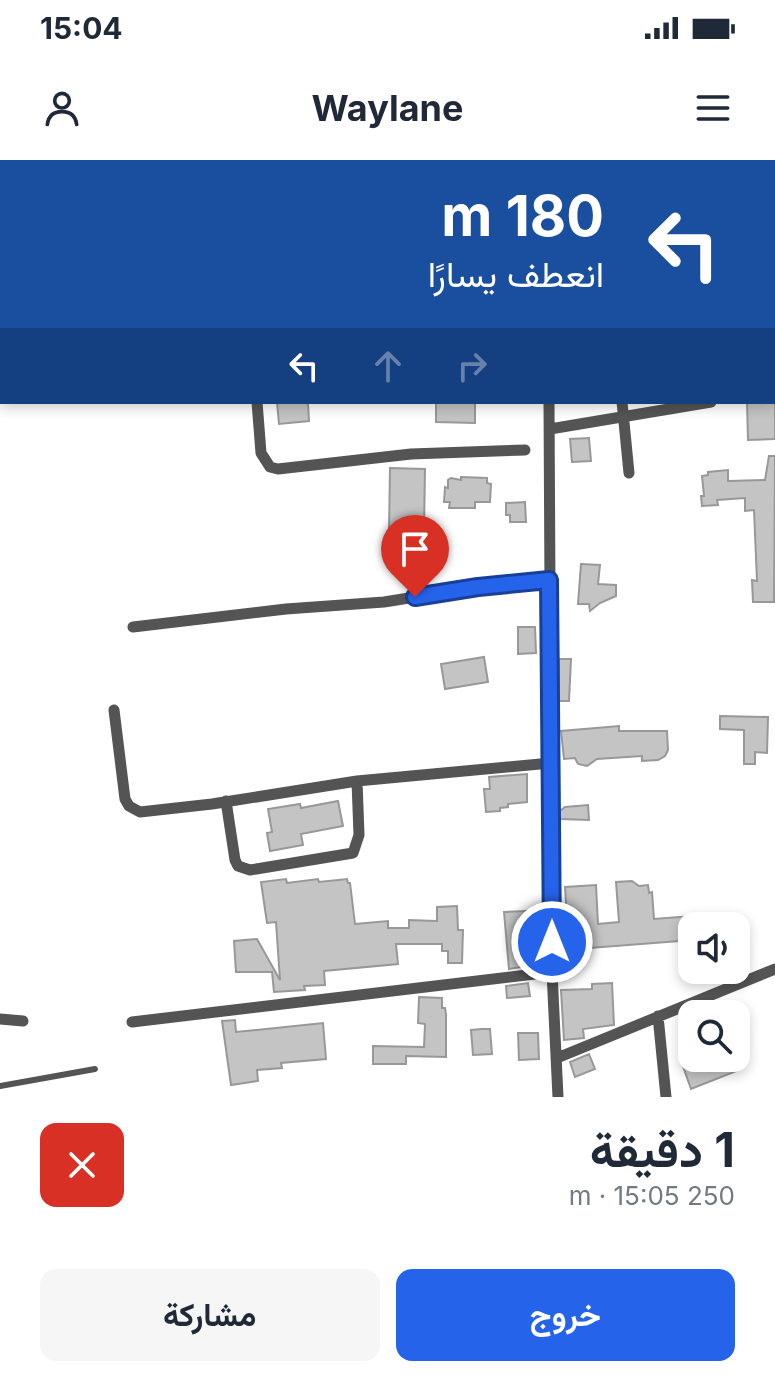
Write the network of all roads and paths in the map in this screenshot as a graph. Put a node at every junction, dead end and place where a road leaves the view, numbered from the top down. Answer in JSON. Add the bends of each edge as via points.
{"nodes":[{"id":1,"x":257,"y":404,"type":"edge"},
{"id":2,"x":549,"y":404,"type":"edge"},
{"id":3,"x":622,"y":404,"type":"edge"},
{"id":4,"x":699,"y":404,"type":"edge"},
{"id":5,"x":625,"y":416,"type":"junction"},
{"id":6,"x":550,"y":429,"type":"junction"},
{"id":7,"x":525,"y":450,"type":"dead end"},
{"id":8,"x":629,"y":473,"type":"dead end"},
{"id":9,"x":549,"y":580,"type":"junction"},
{"id":10,"x":133,"y":627,"type":"dead end"},
{"id":11,"x":114,"y":710,"type":"dead end"},
{"id":12,"x":551,"y":763,"type":"junction"},
{"id":13,"x":357,"y":781,"type":"junction"},
{"id":14,"x":226,"y":801,"type":"junction"},
{"id":15,"x":775,"y":969,"type":"edge"},
{"id":16,"x":552,"y":972,"type":"junction"},
{"id":17,"x":658,"y":1016,"type":"junction"},
{"id":18,"x":0,"y":1019,"type":"edge"},
{"id":19,"x":23,"y":1021,"type":"dead end"},
{"id":20,"x":132,"y":1022,"type":"dead end"},
{"id":21,"x":557,"y":1058,"type":"junction"},
{"id":22,"x":95,"y":1069,"type":"dead end"},
{"id":23,"x":0,"y":1086,"type":"edge"},
{"id":24,"x":558,"y":1097,"type":"edge"},
{"id":25,"x":666,"y":1097,"type":"edge"}],
"edges":[{"from":1,"to":7,"type":"street","via":[[261,453],[270,467],[278,469],[411,454]]},
{"from":2,"to":6,"type":"street"},
{"from":3,"to":5,"type":"street"},
{"from":4,"to":5,"type":"street"},
{"from":5,"to":6,"type":"street"},
{"from":5,"to":8,"type":"street"},
{"from":6,"to":9,"type":"street"},
{"from":9,"to":10,"type":"street"},
{"from":9,"to":12,"type":"street"},
{"from":11,"to":14,"type":"street","via":[[129,806],[140,812]]},
{"from":12,"to":13,"type":"street"},
{"from":12,"to":16,"type":"street"},
{"from":13,"to":14,"type":"street"},
{"from":13,"to":14,"type":"street","via":[[359,835],[353,853],[250,870],[235,860]]},
{"from":15,"to":17,"type":"street"},
{"from":16,"to":20,"type":"street"},
{"from":16,"to":21,"type":"street"},
{"from":17,"to":21,"type":"street"},
{"from":17,"to":25,"type":"street"},
{"from":18,"to":19,"type":"street"},
{"from":21,"to":24,"type":"street"},
{"from":22,"to":23,"type":"lane"}]}
